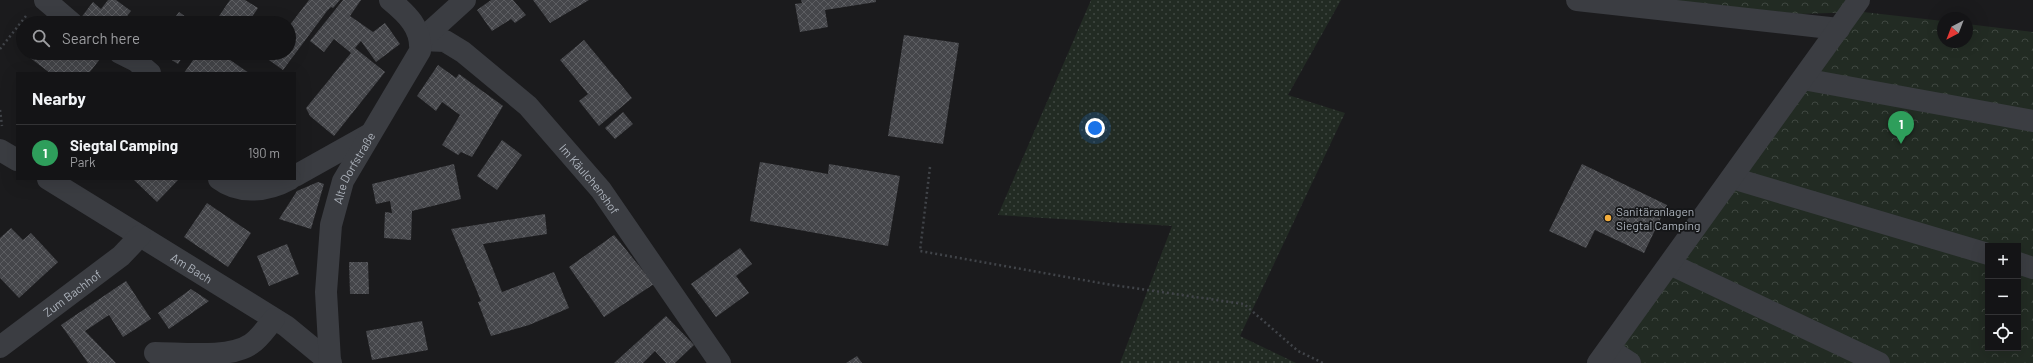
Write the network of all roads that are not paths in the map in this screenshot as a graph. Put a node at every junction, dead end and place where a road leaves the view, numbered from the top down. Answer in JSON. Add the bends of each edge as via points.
{"nodes":[{"id":1,"x":390,"y":0,"type":"edge"},
{"id":2,"x":465,"y":0,"type":"edge"},
{"id":3,"x":1577,"y":0,"type":"edge"},
{"id":4,"x":1859,"y":0,"type":"edge"},
{"id":5,"x":1613,"y":2,"type":"edge"},
{"id":6,"x":37,"y":6,"type":"edge"},
{"id":7,"x":58,"y":16,"type":"edge"},
{"id":8,"x":1839,"y":29,"type":"junction"},
{"id":9,"x":421,"y":40,"type":"junction"},
{"id":10,"x":134,"y":60,"type":"edge"},
{"id":11,"x":149,"y":72,"type":"edge"},
{"id":12,"x":1803,"y":79,"type":"junction"},
{"id":13,"x":2033,"y":121,"type":"edge"},
{"id":14,"x":371,"y":133,"type":"junction"},
{"id":15,"x":0,"y":150,"type":"edge"},
{"id":16,"x":16,"y":159,"type":"edge"},
{"id":17,"x":296,"y":175,"type":"edge"},
{"id":18,"x":1732,"y":178,"type":"junction"},
{"id":19,"x":50,"y":180,"type":"edge"},
{"id":20,"x":220,"y":180,"type":"edge"},
{"id":21,"x":288,"y":180,"type":"edge"},
{"id":22,"x":140,"y":236,"type":"junction"},
{"id":23,"x":1985,"y":253,"type":"edge"},
{"id":24,"x":1670,"y":264,"type":"junction"},
{"id":25,"x":2021,"y":264,"type":"edge"},
{"id":26,"x":2033,"y":268,"type":"edge"},
{"id":27,"x":274,"y":319,"type":"junction"},
{"id":28,"x":0,"y":347,"type":"edge"},
{"id":29,"x":155,"y":354,"type":"dead end"},
{"id":30,"x":1604,"y":356,"type":"edge"},
{"id":31,"x":330,"y":362,"type":"edge"},
{"id":32,"x":720,"y":363,"type":"edge"},
{"id":33,"x":1630,"y":363,"type":"edge"},
{"id":34,"x":1879,"y":363,"type":"edge"}],
"edges":[{"from":1,"to":9,"type":"street","via":[[414,23]]},
{"from":2,"to":9,"type":"street"},
{"from":3,"to":5,"type":"street"},
{"from":4,"to":8,"type":"street"},
{"from":5,"to":8,"type":"street"},
{"from":6,"to":7,"type":"street"},
{"from":8,"to":12,"type":"street"},
{"from":9,"to":14,"type":"street","name":"Alte Dorfstraße","via":[[420,52]]},
{"from":9,"to":32,"type":"street","name":"Im Käulchenshof","via":[[445,41],[463,52],[528,106],[601,190]]},
{"from":10,"to":11,"type":"street"},
{"from":12,"to":13,"type":"street"},
{"from":12,"to":18,"type":"street"},
{"from":14,"to":17,"type":"street"},
{"from":14,"to":31,"type":"street","name":"Alte Dorfstraße","via":[[343,180],[331,225],[326,292]]},
{"from":15,"to":16,"type":"street"},
{"from":18,"to":23,"type":"street"},
{"from":18,"to":24,"type":"street"},
{"from":19,"to":22,"type":"street","name":"Am Bach"},
{"from":20,"to":21,"type":"street","via":[[229,186],[249,189],[276,186]]},
{"from":22,"to":27,"type":"street","name":"Am Bach"},
{"from":22,"to":28,"type":"street","name":"Zum Bachhof","via":[[121,256]]},
{"from":24,"to":30,"type":"street"},
{"from":24,"to":34,"type":"street"},
{"from":25,"to":26,"type":"street"},
{"from":27,"to":29,"type":"street","via":[[257,339],[235,350]]},
{"from":27,"to":31,"type":"street","name":"Am Bach"},
{"from":30,"to":33,"type":"street"}]}
